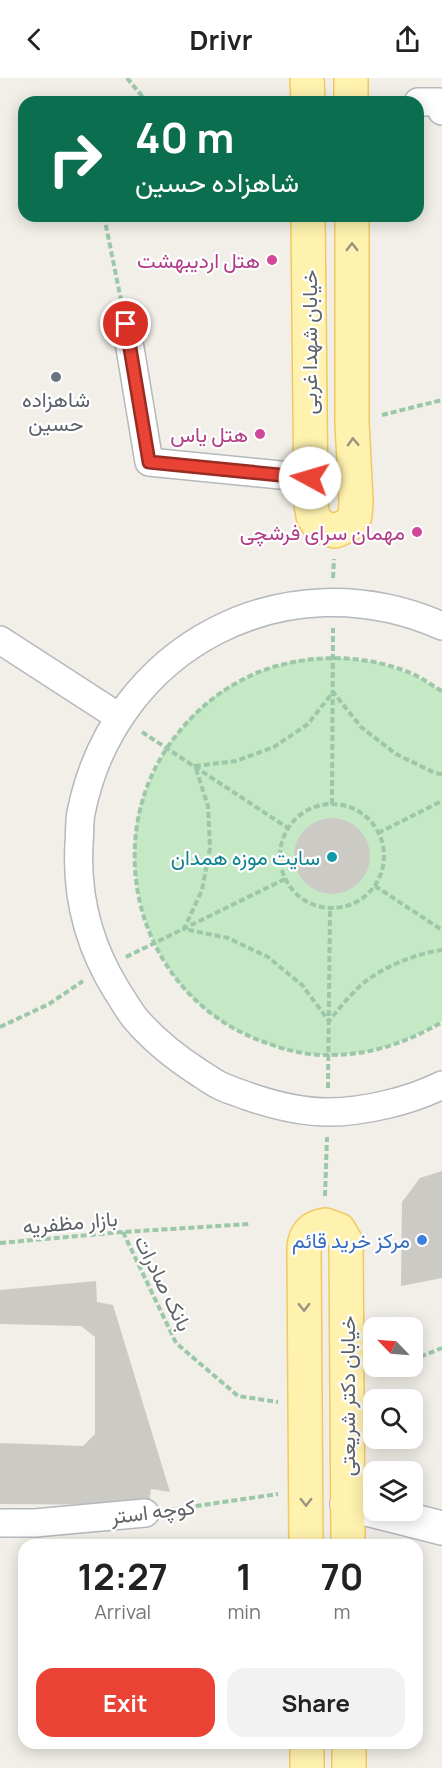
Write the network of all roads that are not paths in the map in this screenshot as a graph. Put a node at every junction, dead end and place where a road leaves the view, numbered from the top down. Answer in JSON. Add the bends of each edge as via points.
{"nodes":[{"id":1,"x":307,"y":78,"type":"edge"},
{"id":2,"x":351,"y":78,"type":"edge"},
{"id":3,"x":308,"y":96,"type":"edge"},
{"id":4,"x":351,"y":96,"type":"edge"},
{"id":5,"x":424,"y":102,"type":"edge"},
{"id":6,"x":442,"y":111,"type":"edge"},
{"id":7,"x":308,"y":222,"type":"edge"},
{"id":8,"x":352,"y":222,"type":"edge"},
{"id":9,"x":126,"y":324,"type":"road end"},
{"id":10,"x":310,"y":491,"type":"junction"},
{"id":11,"x":442,"y":626,"type":"edge"},
{"id":12,"x":0,"y":640,"type":"edge"},
{"id":13,"x":119,"y":717,"type":"junction"},
{"id":14,"x":442,"y":1085,"type":"edge"},
{"id":15,"x":347,"y":1504,"type":"junction"},
{"id":16,"x":145,"y":1513,"type":"road end"},
{"id":17,"x":0,"y":1523,"type":"edge"},
{"id":18,"x":442,"y":1528,"type":"edge"},
{"id":19,"x":306,"y":1539,"type":"edge"},
{"id":20,"x":348,"y":1539,"type":"edge"},
{"id":21,"x":307,"y":1749,"type":"edge"},
{"id":22,"x":349,"y":1749,"type":"edge"},
{"id":23,"x":307,"y":1768,"type":"edge"},
{"id":24,"x":349,"y":1768,"type":"edge"}],
"edges":[{"from":1,"to":3,"type":"main road"},
{"from":2,"to":4,"type":"main road"},
{"from":5,"to":6,"type":"street","via":[[438,102]]},
{"from":7,"to":10,"type":"main road","name":"خیابان شهدا غربی"},
{"from":10,"to":8,"type":"main road","name":"خیابان شهدا غربی","one_way":true,"via":[[318,524],[335,531],[350,524],[356,501]]},
{"from":9,"to":10,"type":"street","via":[[149,462]]},
{"from":11,"to":13,"type":"street","via":[[388,607],[332,601],[282,606],[234,621],[190,645],[151,678]]},
{"from":12,"to":13,"type":"street"},
{"from":13,"to":14,"type":"street","via":[[95,764],[81,815],[78,867],[85,919],[103,968],[133,1017],[173,1056],[221,1086],[274,1105],[327,1112],[380,1107]]},
{"from":15,"to":18,"type":"street"},
{"from":15,"to":19,"type":"main road","name":"خیابان دکتر شریعتی","one_way":true,"via":[[336,1236],[311,1230],[304,1248]]},
{"from":15,"to":20,"type":"main road","name":"خیابان دکتر شریعتی"},
{"from":16,"to":17,"type":"street","name":"کوچه استر"},
{"from":21,"to":23,"type":"main road"},
{"from":22,"to":24,"type":"main road"}]}
